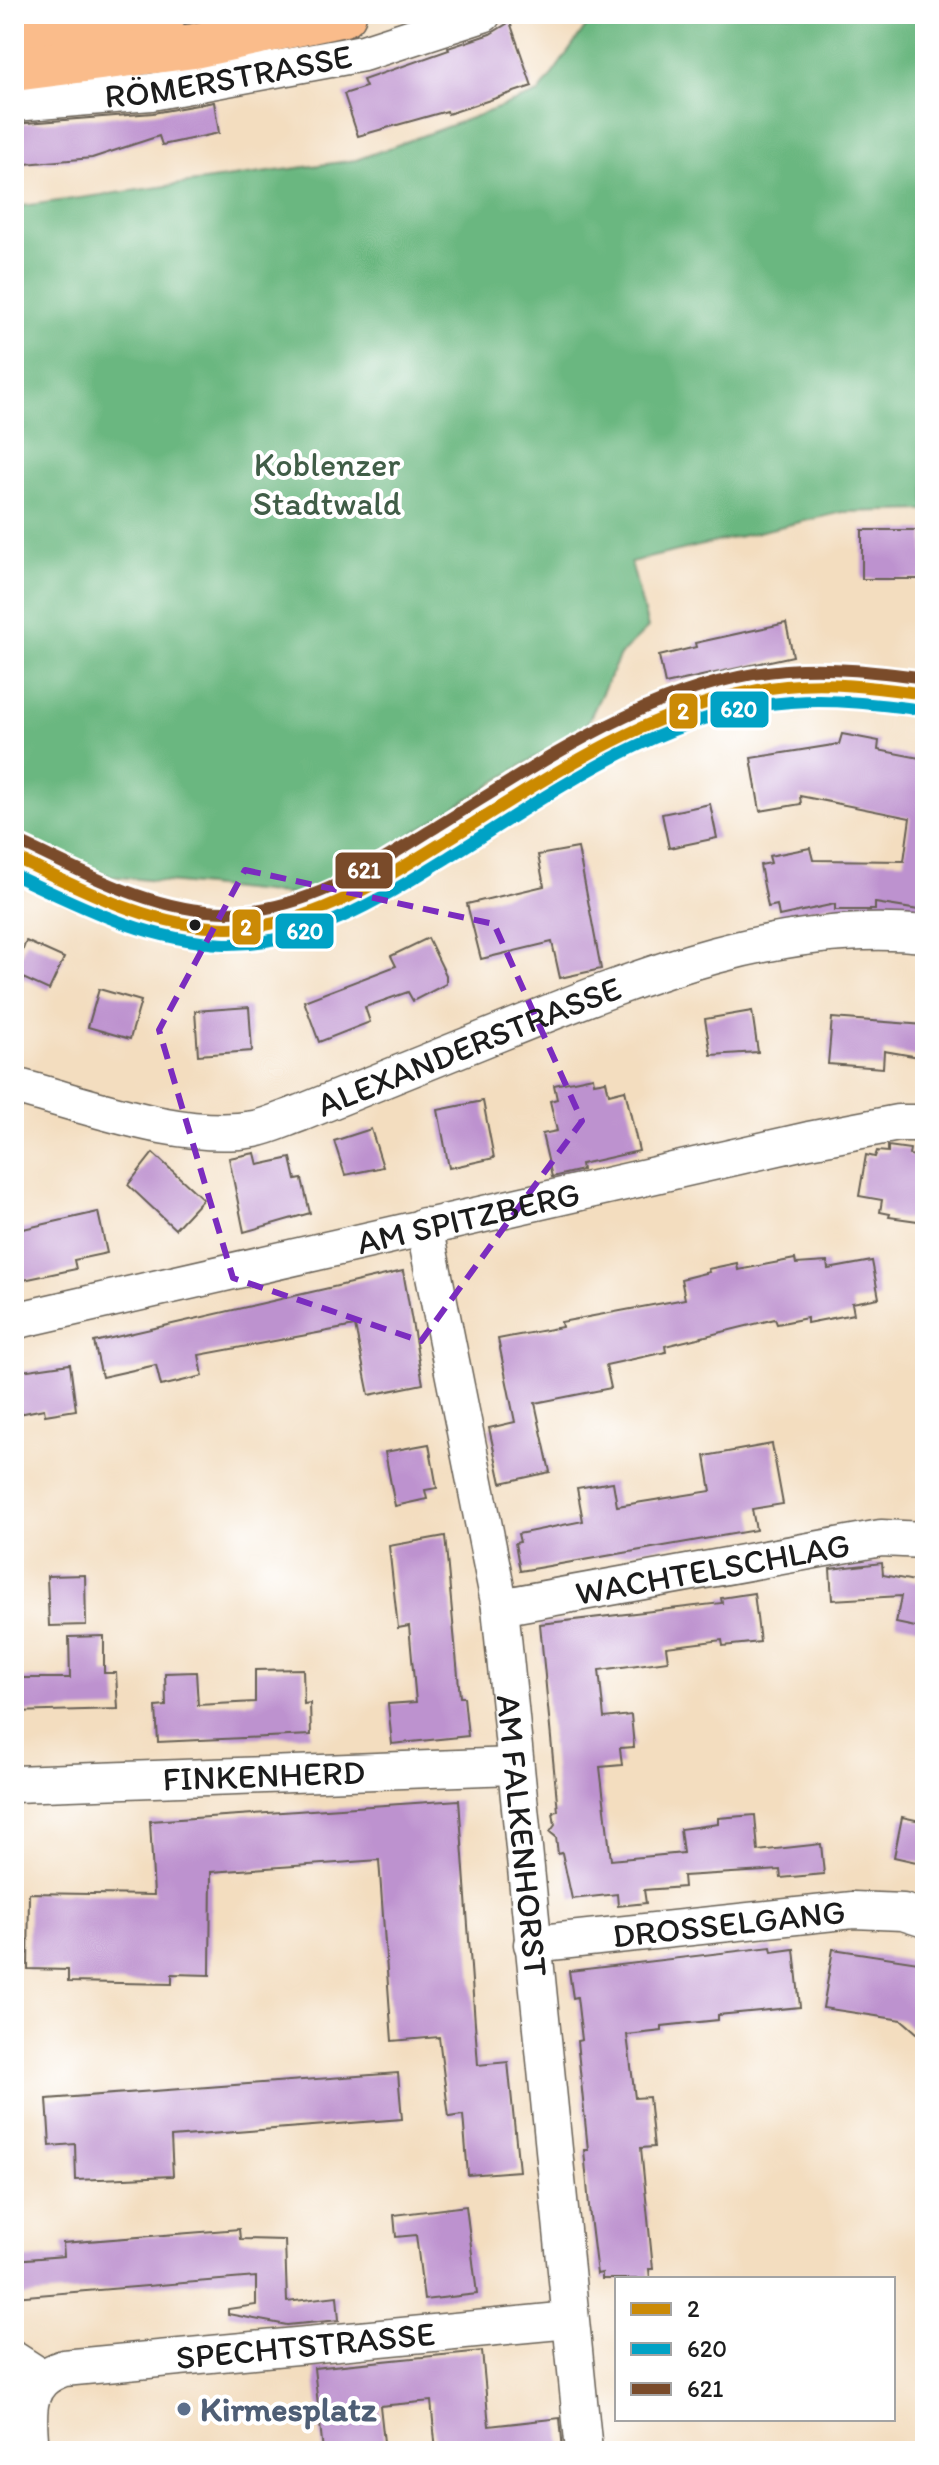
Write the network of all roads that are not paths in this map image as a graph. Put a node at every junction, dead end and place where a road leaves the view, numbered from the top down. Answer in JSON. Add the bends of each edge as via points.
{"nodes":[{"id":1,"x":164,"y":14,"type":"edge"},
{"id":2,"x":344,"y":14,"type":"edge"},
{"id":3,"x":483,"y":14,"type":"edge"},
{"id":4,"x":14,"y":33,"type":"edge"},
{"id":5,"x":14,"y":69,"type":"edge"},
{"id":6,"x":14,"y":103,"type":"edge"},
{"id":7,"x":925,"y":694,"type":"edge"},
{"id":8,"x":14,"y":857,"type":"edge"},
{"id":9,"x":925,"y":934,"type":"edge"},
{"id":10,"x":14,"y":1086,"type":"edge"},
{"id":11,"x":925,"y":1123,"type":"edge"},
{"id":12,"x":424,"y":1226,"type":"junction"},
{"id":13,"x":14,"y":1321,"type":"edge"},
{"id":14,"x":925,"y":1540,"type":"edge"},
{"id":15,"x":500,"y":1607,"type":"junction"},
{"id":16,"x":514,"y":1766,"type":"junction"},
{"id":17,"x":14,"y":1784,"type":"edge"},
{"id":18,"x":925,"y":1919,"type":"edge"},
{"id":19,"x":532,"y":1944,"type":"junction"},
{"id":20,"x":570,"y":2320,"type":"junction"},
{"id":21,"x":28,"y":2369,"type":"edge"},
{"id":22,"x":31,"y":2451,"type":"edge"},
{"id":23,"x":584,"y":2451,"type":"edge"}],
"edges":[{"from":1,"to":4,"type":"highway"},
{"from":2,"to":5,"type":"highway","via":[[194,46]]},
{"from":3,"to":6,"type":"street","name":"RÖMERSTRASSE","via":[[363,53],[151,92]]},
{"from":7,"to":8,"type":"street","via":[[884,685],[753,688],[668,714],[603,745],[388,877],[313,914],[261,926],[195,926],[130,909]]},
{"from":9,"to":10,"type":"street","name":"ALEXANDERSTRASSE","via":[[874,928],[766,943],[633,979],[255,1129],[211,1132],[170,1126]]},
{"from":11,"to":12,"type":"street","name":"AM SPITZBERG","via":[[809,1140]]},
{"from":12,"to":13,"type":"street","name":"AM SPITZBERG"},
{"from":12,"to":15,"type":"street","name":"AM FALKENHORST"},
{"from":14,"to":15,"type":"street","name":"WACHTELSCHLAG","via":[[881,1538]]},
{"from":15,"to":16,"type":"street","name":"AM FALKENHORST"},
{"from":16,"to":17,"type":"street","name":"FINKENHERD"},
{"from":16,"to":19,"type":"street","name":"AM FALKENHORST"},
{"from":18,"to":19,"type":"street","name":"DROSSELGANG","via":[[903,1912],[853,1910]]},
{"from":19,"to":20,"type":"street","name":"AM FALKENHORST"},
{"from":20,"to":21,"type":"street","name":"SPECHTSTRASSE"},
{"from":20,"to":23,"type":"street","name":"AM FALKENHORST"},
{"from":21,"to":22,"type":"street","name":"SPECHTSTRASSE"}]}
